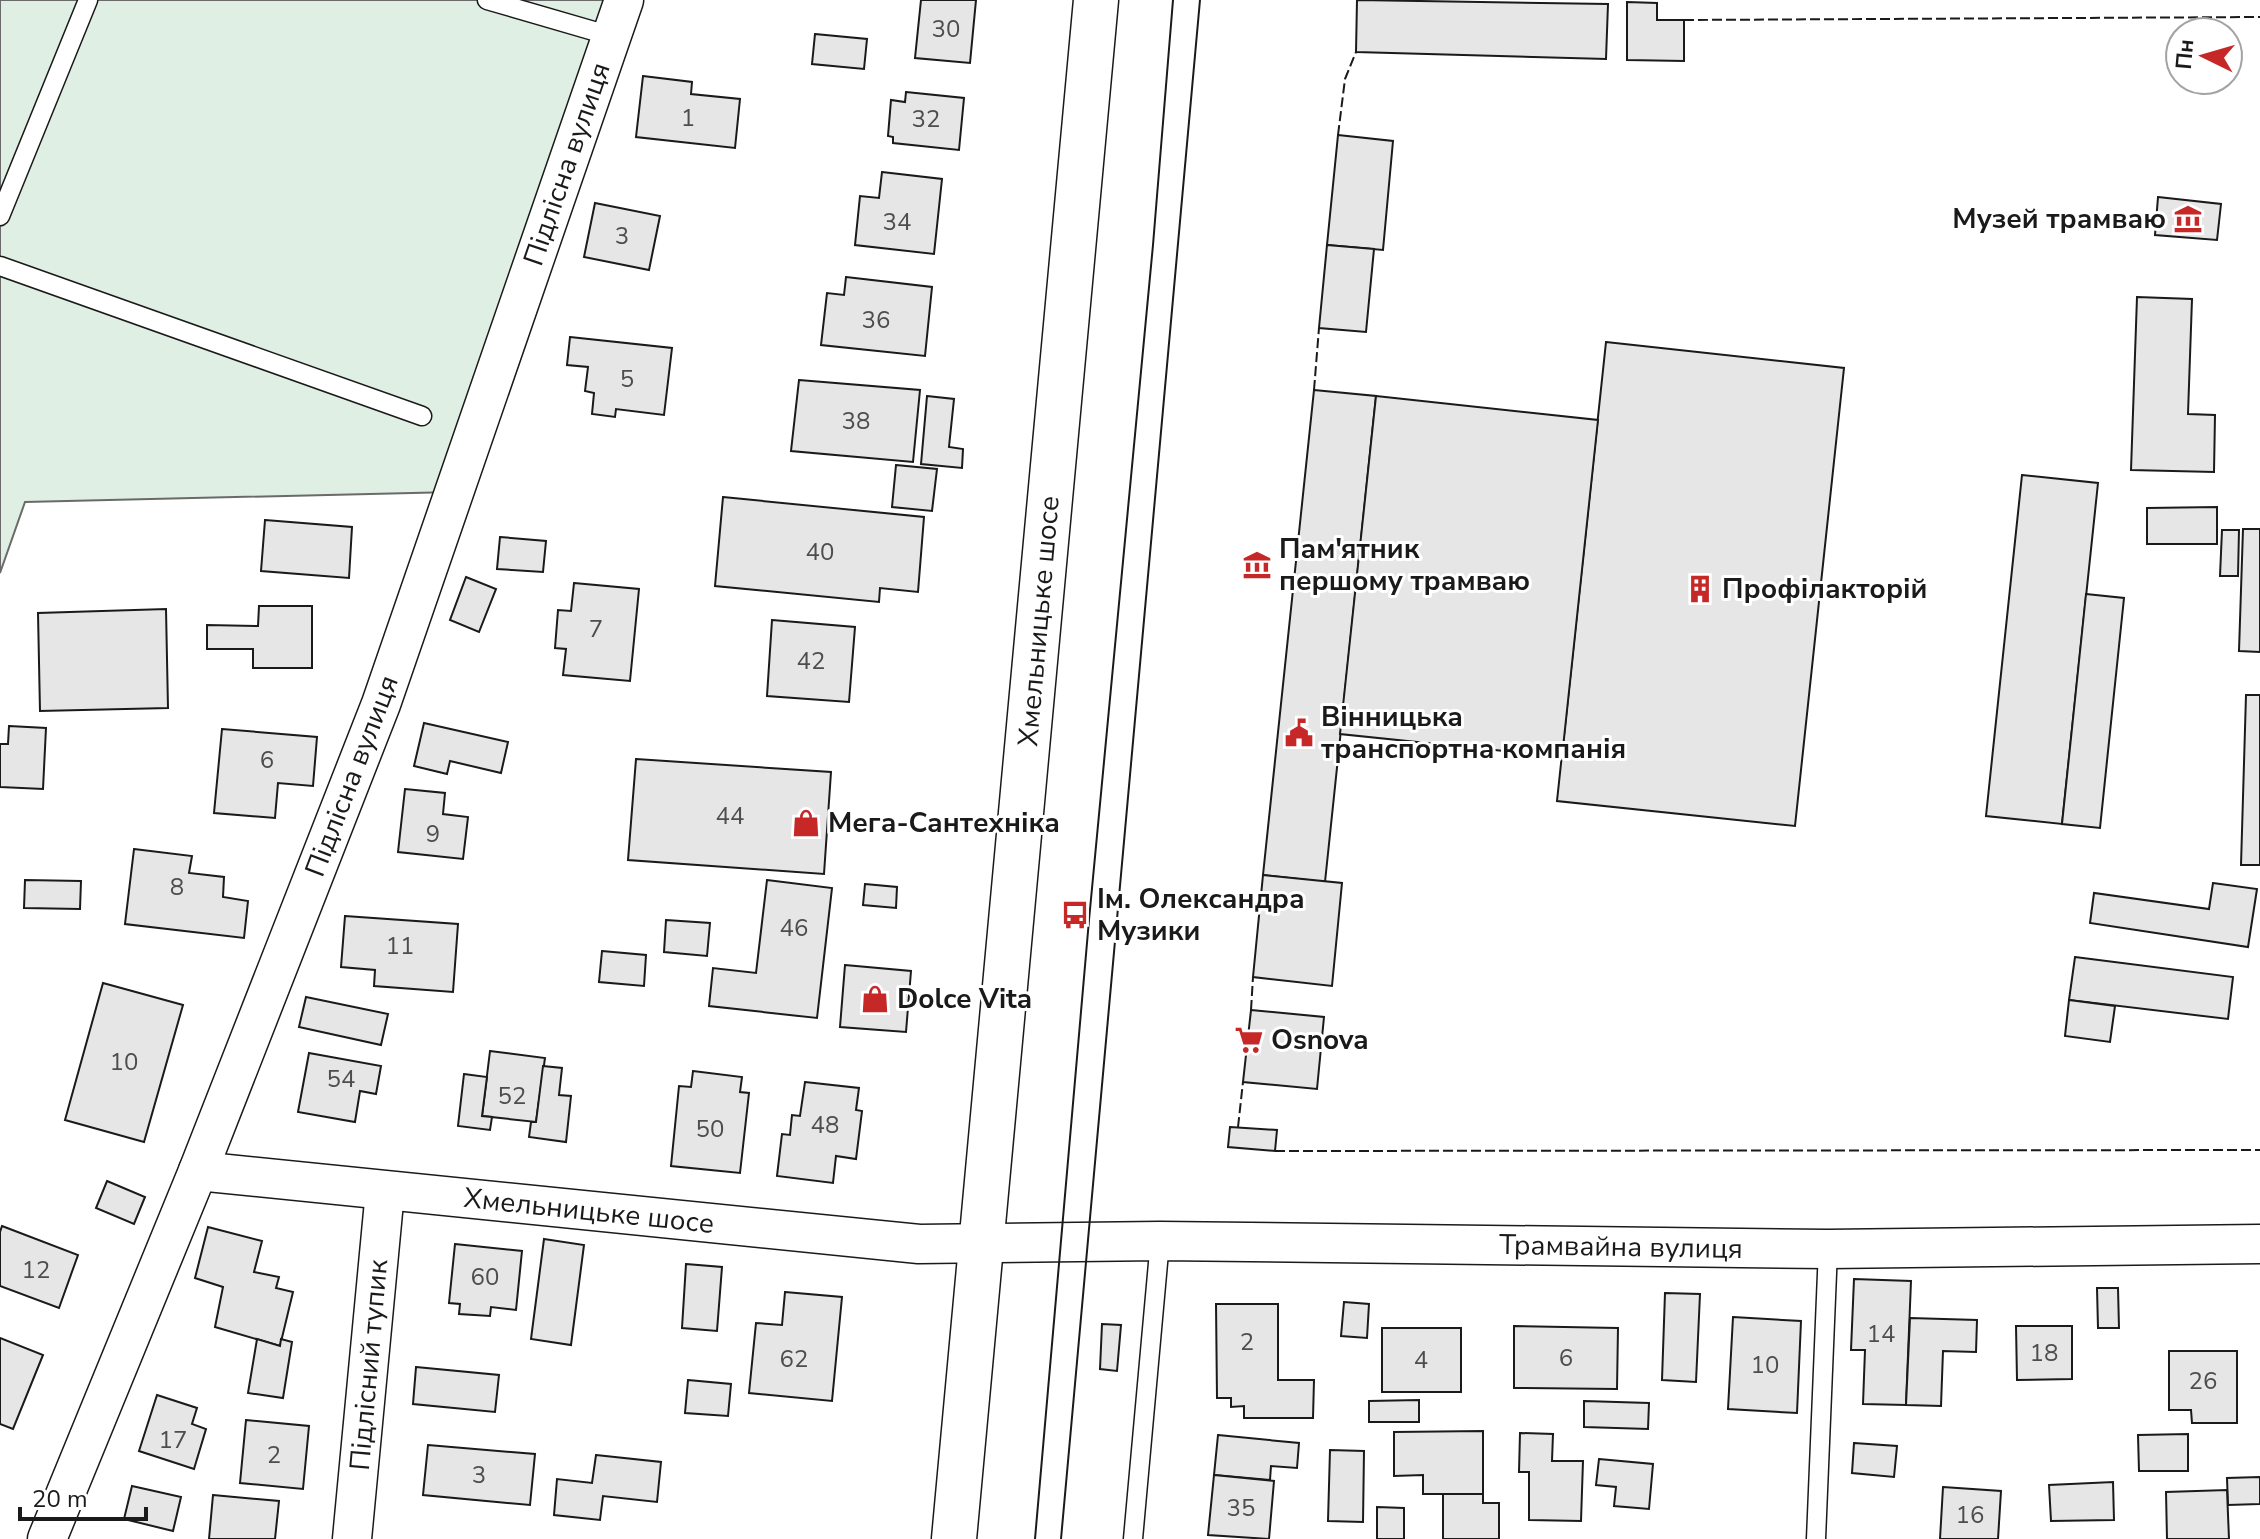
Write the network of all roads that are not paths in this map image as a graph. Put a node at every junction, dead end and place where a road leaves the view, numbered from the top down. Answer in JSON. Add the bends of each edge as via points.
{"nodes":[{"id":1,"x":88,"y":0,"type":"edge"},
{"id":2,"x":487,"y":0,"type":"edge"},
{"id":3,"x":624,"y":0,"type":"edge"},
{"id":4,"x":1096,"y":0,"type":"edge"},
{"id":5,"x":611,"y":36,"type":"junction"},
{"id":6,"x":0,"y":216,"type":"edge"},
{"id":7,"x":0,"y":266,"type":"edge"},
{"id":8,"x":422,"y":416,"type":"dead end"},
{"id":9,"x":198,"y":1171,"type":"junction"},
{"id":10,"x":385,"y":1191,"type":"junction"},
{"id":11,"x":1160,"y":1241,"type":"junction"},
{"id":12,"x":982,"y":1242,"type":"junction"},
{"id":13,"x":2260,"y":1244,"type":"edge"},
{"id":14,"x":1828,"y":1249,"type":"junction"},
{"id":15,"x":47,"y":1539,"type":"edge"},
{"id":16,"x":352,"y":1539,"type":"edge"},
{"id":17,"x":954,"y":1539,"type":"edge"},
{"id":18,"x":1133,"y":1539,"type":"edge"},
{"id":19,"x":1816,"y":1539,"type":"edge"}],
"edges":[{"from":1,"to":6,"type":"lane"},
{"from":2,"to":5,"type":"lane"},
{"from":3,"to":5,"type":"street","name":"Підлісна вулиця"},
{"from":4,"to":12,"type":"main road","name":"Хмельницьке шосе"},
{"from":5,"to":9,"type":"street","name":"Підлісна вулиця","via":[[381,704]]},
{"from":7,"to":8,"type":"lane"},
{"from":9,"to":10,"type":"street","name":"Хмельницьке шосе"},
{"from":9,"to":15,"type":"street","name":"Підлісна вулиця"},
{"from":10,"to":12,"type":"street","name":"Хмельницьке шосе","via":[[919,1244]]},
{"from":10,"to":16,"type":"street","name":"Підлісний тупик"},
{"from":11,"to":12,"type":"street","name":"Трамвайна вулиця"},
{"from":11,"to":14,"type":"street","name":"Трамвайна вулиця"},
{"from":11,"to":18,"type":"lane"},
{"from":12,"to":17,"type":"main road","name":"Хмельницьке шосе"},
{"from":13,"to":14,"type":"street","name":"Трамвайна вулиця"},
{"from":14,"to":19,"type":"lane"}]}
